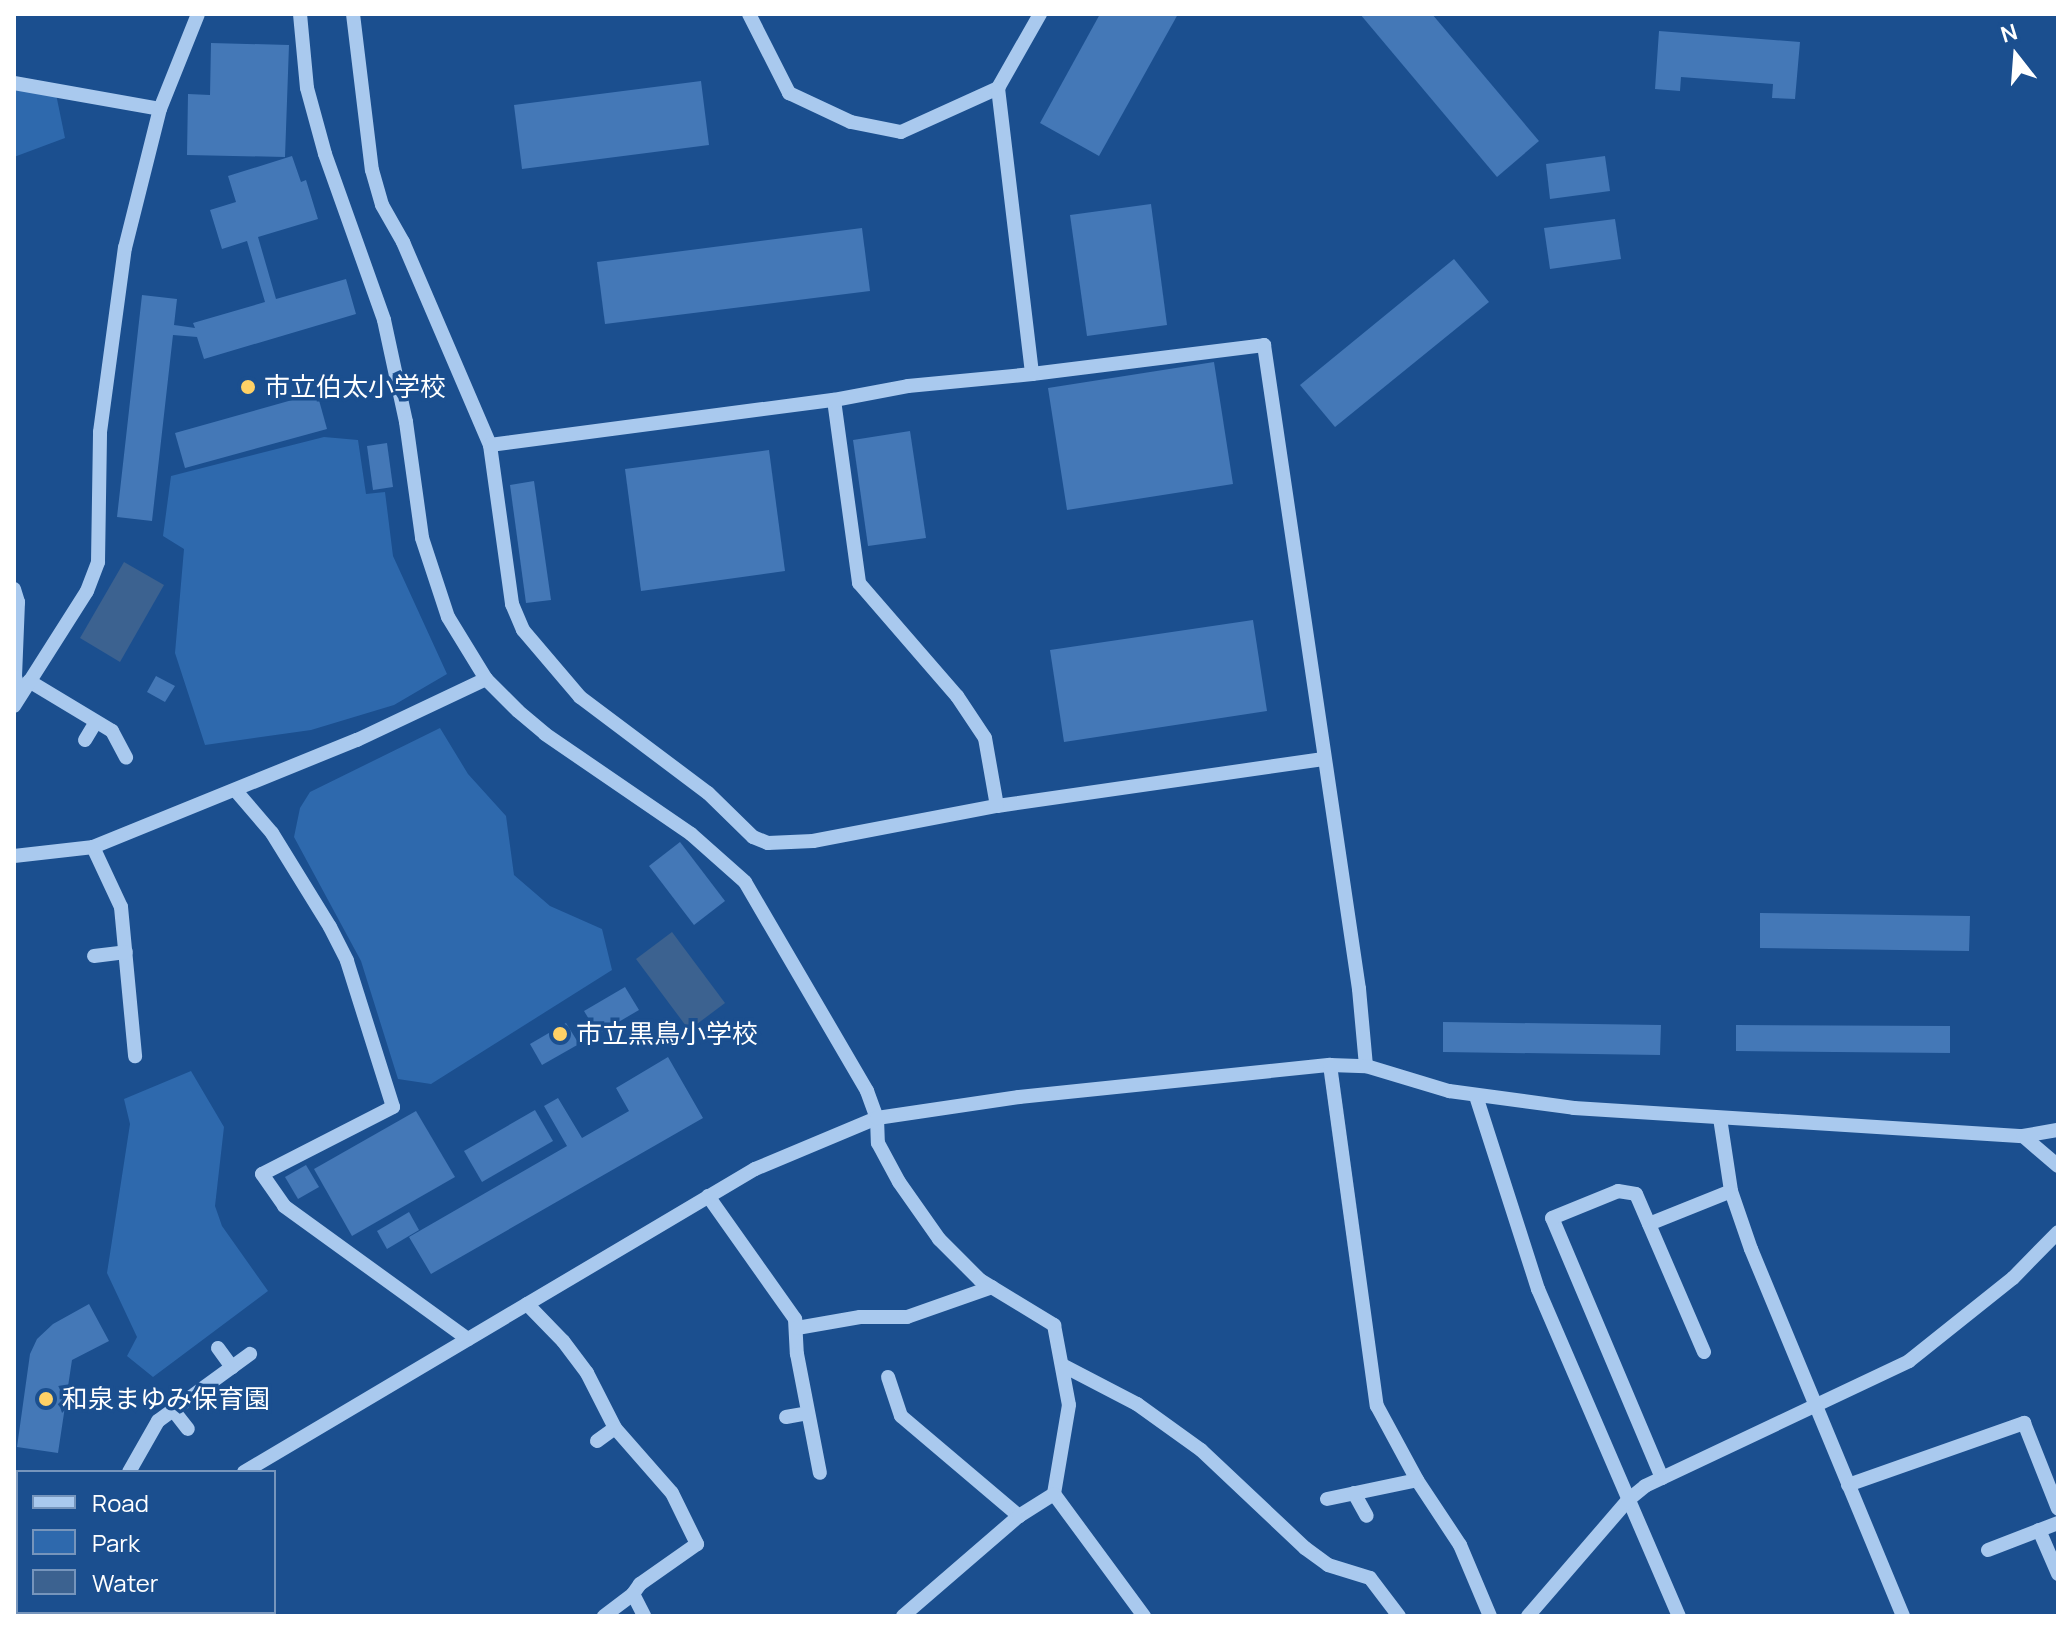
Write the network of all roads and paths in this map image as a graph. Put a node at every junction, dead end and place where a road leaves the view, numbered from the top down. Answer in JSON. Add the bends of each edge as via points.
{"nodes":[{"id":1,"x":198,"y":14,"type":"edge"},
{"id":2,"x":300,"y":14,"type":"edge"},
{"id":3,"x":353,"y":14,"type":"edge"},
{"id":4,"x":749,"y":14,"type":"edge"},
{"id":5,"x":1040,"y":14,"type":"edge"},
{"id":6,"x":14,"y":83,"type":"edge"},
{"id":7,"x":998,"y":88,"type":"junction"},
{"id":8,"x":160,"y":109,"type":"junction"},
{"id":9,"x":1032,"y":374,"type":"junction"},
{"id":10,"x":834,"y":400,"type":"junction"},
{"id":11,"x":490,"y":445,"type":"junction"},
{"id":12,"x":14,"y":589,"type":"edge"},
{"id":13,"x":486,"y":679,"type":"junction"},
{"id":14,"x":21,"y":694,"type":"edge"},
{"id":15,"x":96,"y":722,"type":"junction"},
{"id":16,"x":85,"y":740,"type":"dead end"},
{"id":17,"x":126,"y":757,"type":"dead end"},
{"id":18,"x":1322,"y":759,"type":"junction"},
{"id":19,"x":236,"y":791,"type":"junction"},
{"id":20,"x":997,"y":806,"type":"junction"},
{"id":21,"x":93,"y":847,"type":"junction"},
{"id":22,"x":14,"y":856,"type":"edge"},
{"id":23,"x":126,"y":952,"type":"junction"},
{"id":24,"x":94,"y":956,"type":"dead end"},
{"id":25,"x":135,"y":1056,"type":"dead end"},
{"id":26,"x":1330,"y":1065,"type":"junction"},
{"id":27,"x":1366,"y":1066,"type":"junction"},
{"id":28,"x":1476,"y":1096,"type":"junction"},
{"id":29,"x":877,"y":1118,"type":"junction"},
{"id":30,"x":1720,"y":1118,"type":"junction"},
{"id":31,"x":2058,"y":1130,"type":"edge"},
{"id":32,"x":2023,"y":1136,"type":"junction"},
{"id":33,"x":2058,"y":1166,"type":"edge"},
{"id":34,"x":1731,"y":1191,"type":"junction"},
{"id":35,"x":708,"y":1196,"type":"junction"},
{"id":36,"x":1649,"y":1224,"type":"junction"},
{"id":37,"x":2058,"y":1232,"type":"edge"},
{"id":38,"x":992,"y":1287,"type":"junction"},
{"id":39,"x":527,"y":1304,"type":"junction"},
{"id":40,"x":797,"y":1328,"type":"junction"},
{"id":41,"x":468,"y":1339,"type":"junction"},
{"id":42,"x":218,"y":1348,"type":"dead end"},
{"id":43,"x":1704,"y":1352,"type":"dead end"},
{"id":44,"x":250,"y":1354,"type":"dead end"},
{"id":45,"x":1062,"y":1365,"type":"junction"},
{"id":46,"x":232,"y":1367,"type":"junction"},
{"id":47,"x":888,"y":1377,"type":"dead end"},
{"id":48,"x":1816,"y":1405,"type":"junction"},
{"id":49,"x":173,"y":1410,"type":"junction"},
{"id":50,"x":808,"y":1413,"type":"junction"},
{"id":51,"x":786,"y":1417,"type":"dead end"},
{"id":52,"x":615,"y":1428,"type":"junction"},
{"id":53,"x":188,"y":1429,"type":"dead end"},
{"id":54,"x":597,"y":1441,"type":"dead end"},
{"id":55,"x":130,"y":1470,"type":"edge"},
{"id":56,"x":247,"y":1470,"type":"edge"},
{"id":57,"x":820,"y":1473,"type":"dead end"},
{"id":58,"x":1662,"y":1478,"type":"junction"},
{"id":59,"x":1417,"y":1480,"type":"junction"},
{"id":60,"x":1848,"y":1485,"type":"junction"},
{"id":61,"x":1354,"y":1493,"type":"junction"},
{"id":62,"x":1054,"y":1494,"type":"junction"},
{"id":63,"x":1327,"y":1499,"type":"dead end"},
{"id":64,"x":1628,"y":1500,"type":"junction"},
{"id":65,"x":2058,"y":1509,"type":"edge"},
{"id":66,"x":1019,"y":1516,"type":"junction"},
{"id":67,"x":1367,"y":1516,"type":"dead end"},
{"id":68,"x":2058,"y":1523,"type":"edge"},
{"id":69,"x":2039,"y":1530,"type":"junction"},
{"id":70,"x":1988,"y":1550,"type":"dead end"},
{"id":71,"x":2058,"y":1574,"type":"edge"},
{"id":72,"x":633,"y":1594,"type":"junction"},
{"id":73,"x":604,"y":1616,"type":"edge"},
{"id":74,"x":644,"y":1616,"type":"edge"},
{"id":75,"x":903,"y":1616,"type":"edge"},
{"id":76,"x":1144,"y":1616,"type":"edge"},
{"id":77,"x":1399,"y":1616,"type":"edge"},
{"id":78,"x":1490,"y":1616,"type":"edge"},
{"id":79,"x":1528,"y":1616,"type":"edge"},
{"id":80,"x":1679,"y":1616,"type":"edge"},
{"id":81,"x":1903,"y":1616,"type":"edge"}],
"edges":[{"from":1,"to":8,"type":"street"},
{"from":2,"to":13,"type":"street","via":[[316,122],[368,270],[396,371],[430,569],[448,617]]},
{"from":3,"to":11,"type":"street","via":[[368,148],[382,205]]},
{"from":4,"to":7,"type":"street","via":[[789,93],[851,122],[901,132]]},
{"from":5,"to":7,"type":"street"},
{"from":6,"to":8,"type":"street"},
{"from":7,"to":9,"type":"street"},
{"from":8,"to":14,"type":"street","via":[[125,248],[112,340],[100,432],[98,562],[87,591]]},
{"from":9,"to":10,"type":"street","via":[[908,386]]},
{"from":9,"to":18,"type":"street","via":[[1264,345]]},
{"from":10,"to":11,"type":"street"},
{"from":10,"to":20,"type":"street","via":[[859,583],[957,696],[985,738]]},
{"from":11,"to":20,"type":"street","via":[[512,604],[523,630],[580,697],[708,793],[753,837],[768,843],[800,842]]},
{"from":12,"to":14,"type":"street","via":[[15,677]]},
{"from":13,"to":19,"type":"street"},
{"from":13,"to":29,"type":"street","via":[[545,734],[691,834],[745,882],[867,1091]]},
{"from":14,"to":15,"type":"street"},
{"from":15,"to":16,"type":"street"},
{"from":15,"to":17,"type":"street","via":[[112,731]]},
{"from":18,"to":20,"type":"street"},
{"from":18,"to":27,"type":"street"},
{"from":19,"to":21,"type":"street"},
{"from":19,"to":41,"type":"street","via":[[272,833],[347,961],[393,1107],[262,1174],[284,1206]]},
{"from":21,"to":22,"type":"street"},
{"from":21,"to":23,"type":"street","via":[[121,907]]},
{"from":23,"to":24,"type":"street"},
{"from":23,"to":25,"type":"street"},
{"from":26,"to":27,"type":"street"},
{"from":26,"to":29,"type":"street","via":[[1019,1097]]},
{"from":26,"to":59,"type":"street","via":[[1377,1406]]},
{"from":27,"to":28,"type":"street"},
{"from":28,"to":30,"type":"street"},
{"from":28,"to":64,"type":"street","via":[[1538,1289]]},
{"from":29,"to":35,"type":"street","via":[[755,1169]]},
{"from":29,"to":38,"type":"street","via":[[878,1143],[899,1182],[939,1239]]},
{"from":30,"to":32,"type":"street"},
{"from":30,"to":34,"type":"street"},
{"from":31,"to":32,"type":"street"},
{"from":32,"to":33,"type":"street"},
{"from":34,"to":36,"type":"street"},
{"from":34,"to":48,"type":"street"},
{"from":35,"to":39,"type":"street"},
{"from":35,"to":40,"type":"street"},
{"from":36,"to":43,"type":"street"},
{"from":36,"to":58,"type":"street","via":[[1636,1194],[1618,1191],[1552,1218]]},
{"from":37,"to":48,"type":"street","via":[[2013,1278],[1909,1361]]},
{"from":38,"to":40,"type":"street","via":[[907,1317],[860,1317]]},
{"from":38,"to":45,"type":"street","via":[[1054,1325]]},
{"from":39,"to":41,"type":"street"},
{"from":39,"to":52,"type":"street","via":[[587,1373]]},
{"from":40,"to":50,"type":"street"},
{"from":41,"to":56,"type":"street"},
{"from":42,"to":46,"type":"street"},
{"from":44,"to":46,"type":"street"},
{"from":45,"to":62,"type":"street","via":[[1069,1405]]},
{"from":45,"to":77,"type":"street","via":[[1137,1404],[1201,1450],[1305,1548],[1328,1565],[1370,1578]]},
{"from":46,"to":49,"type":"street"},
{"from":47,"to":66,"type":"street","via":[[901,1416]]},
{"from":48,"to":58,"type":"street"},
{"from":48,"to":60,"type":"street"},
{"from":49,"to":53,"type":"street"},
{"from":49,"to":55,"type":"street","via":[[158,1421]]},
{"from":50,"to":51,"type":"street"},
{"from":50,"to":57,"type":"street"},
{"from":52,"to":54,"type":"street"},
{"from":52,"to":72,"type":"street","via":[[672,1493],[697,1544]]},
{"from":58,"to":64,"type":"street"},
{"from":59,"to":61,"type":"street"},
{"from":59,"to":78,"type":"street","via":[[1460,1545]]},
{"from":60,"to":65,"type":"street","via":[[2024,1423]]},
{"from":60,"to":81,"type":"street"},
{"from":61,"to":63,"type":"street"},
{"from":61,"to":67,"type":"street"},
{"from":62,"to":66,"type":"street"},
{"from":62,"to":76,"type":"street"},
{"from":64,"to":79,"type":"street"},
{"from":64,"to":80,"type":"street"},
{"from":66,"to":75,"type":"street"},
{"from":68,"to":69,"type":"street"},
{"from":69,"to":70,"type":"street"},
{"from":69,"to":71,"type":"street"},
{"from":72,"to":73,"type":"street"},
{"from":72,"to":74,"type":"street"}]}
